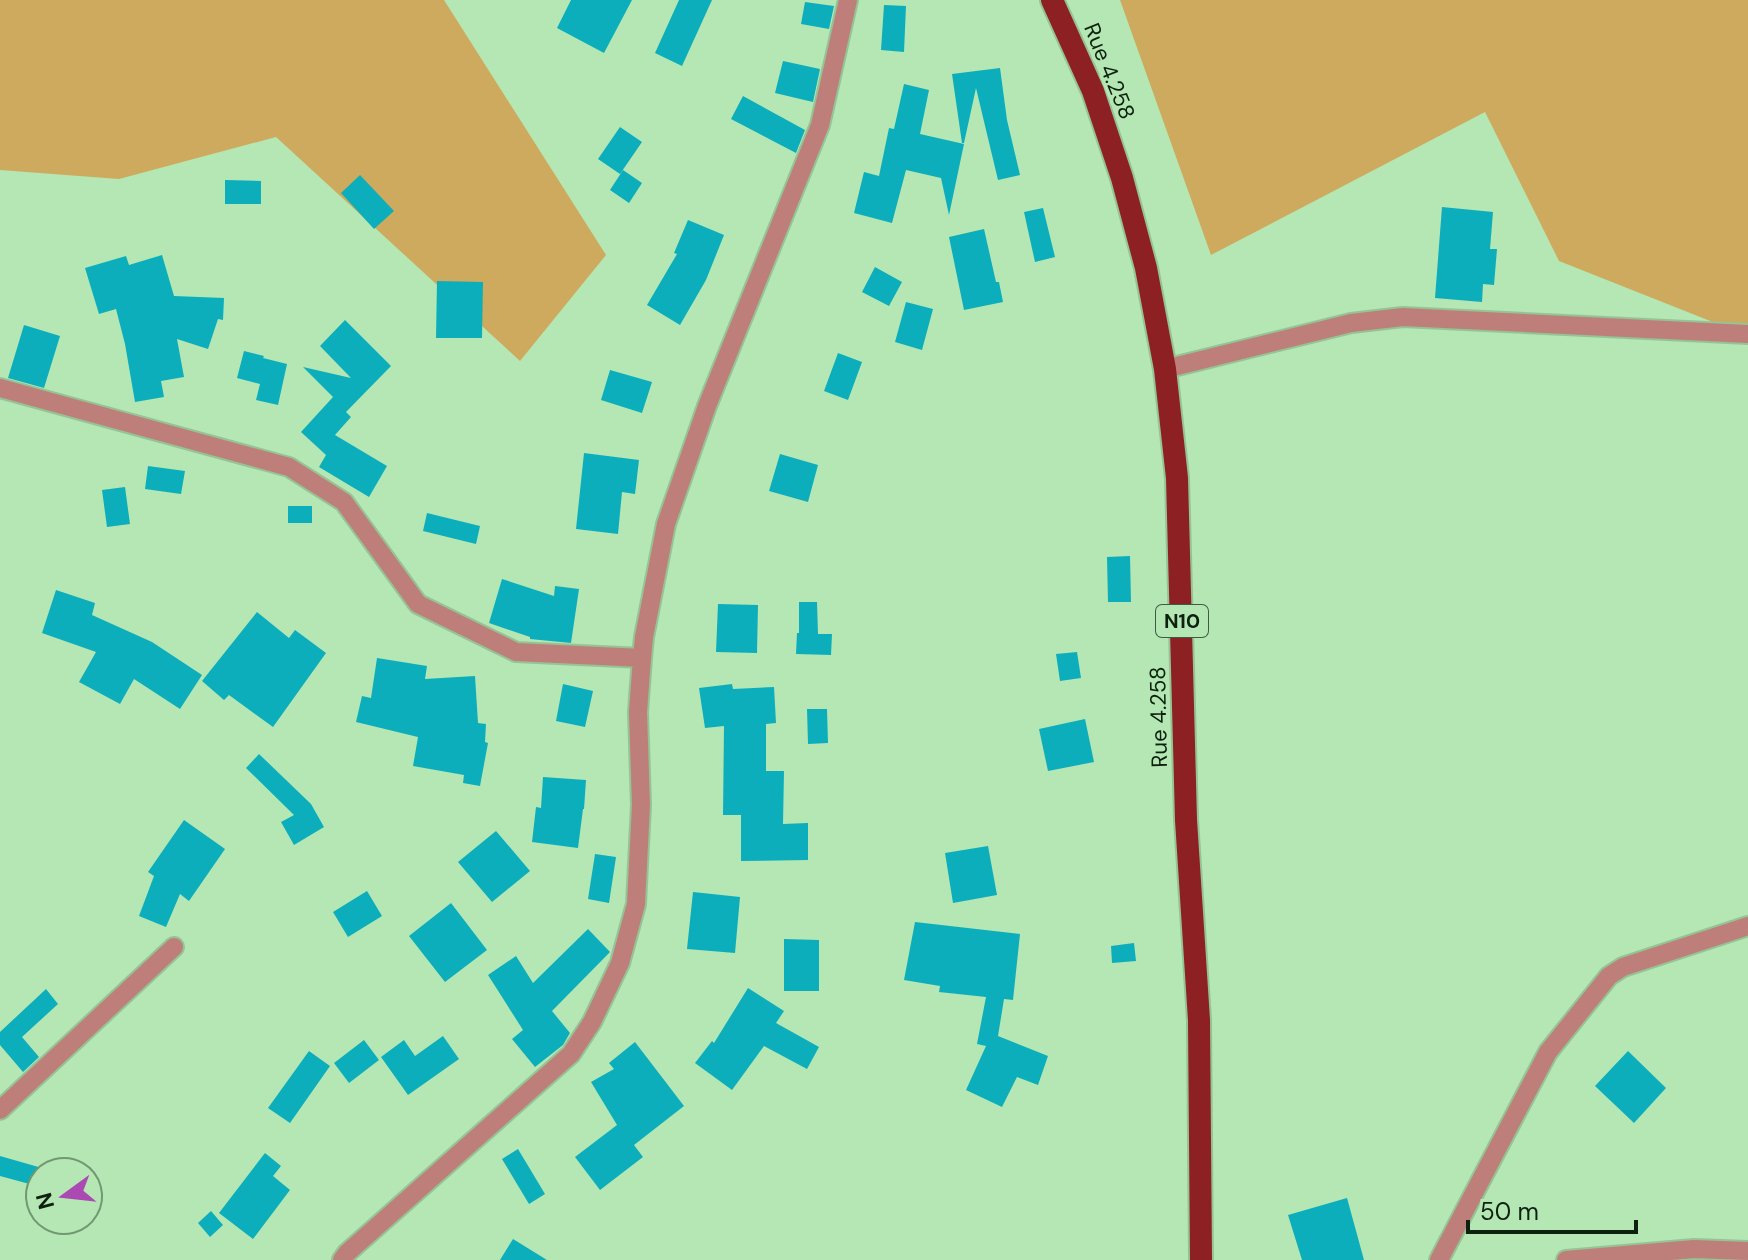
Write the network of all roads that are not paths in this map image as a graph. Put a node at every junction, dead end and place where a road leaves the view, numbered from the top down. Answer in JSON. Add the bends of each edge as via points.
{"nodes":[{"id":1,"x":848,"y":0,"type":"edge"},
{"id":2,"x":1052,"y":0,"type":"edge"},
{"id":3,"x":1748,"y":334,"type":"edge"},
{"id":4,"x":1165,"y":369,"type":"junction"},
{"id":5,"x":0,"y":388,"type":"edge"},
{"id":6,"x":642,"y":658,"type":"junction"},
{"id":7,"x":1748,"y":926,"type":"edge"},
{"id":8,"x":174,"y":947,"type":"dead end"},
{"id":9,"x":0,"y":1110,"type":"edge"},
{"id":10,"x":1748,"y":1251,"type":"edge"},
{"id":11,"x":342,"y":1260,"type":"edge"},
{"id":12,"x":1201,"y":1260,"type":"edge"},
{"id":13,"x":1439,"y":1260,"type":"edge"},
{"id":14,"x":1566,"y":1260,"type":"edge"}],
"edges":[{"from":1,"to":6,"type":"street","via":[[820,125],[707,406],[666,524]]},
{"from":2,"to":4,"type":"highway","name":"Rue 4.258","number":"N10","via":[[1093,91],[1122,178]]},
{"from":3,"to":4,"type":"street","via":[[1403,317],[1351,323]]},
{"from":4,"to":12,"type":"highway","name":"Rue 4.258","number":"N10","via":[[1177,478],[1186,820],[1199,1020]]},
{"from":5,"to":6,"type":"street","via":[[289,467],[344,502],[418,604],[516,652]]},
{"from":6,"to":11,"type":"street","via":[[636,904],[620,963],[592,1022],[571,1054]]},
{"from":7,"to":13,"type":"street","via":[[1609,976],[1548,1052]]},
{"from":8,"to":9,"type":"street"},
{"from":10,"to":14,"type":"street","via":[[1694,1249]]}]}
